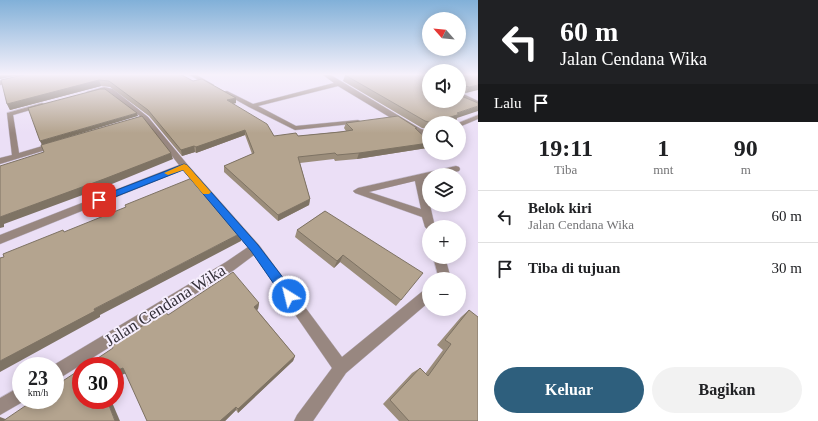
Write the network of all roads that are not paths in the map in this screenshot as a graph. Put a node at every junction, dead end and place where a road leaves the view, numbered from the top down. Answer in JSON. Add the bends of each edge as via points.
{"nodes":[{"id":1,"x":116,"y":94,"type":"edge"},
{"id":2,"x":228,"y":94,"type":"edge"},
{"id":3,"x":300,"y":94,"type":"edge"},
{"id":4,"x":356,"y":94,"type":"edge"},
{"id":5,"x":466,"y":97,"type":"edge"},
{"id":6,"x":478,"y":103,"type":"edge"},
{"id":7,"x":48,"y":104,"type":"edge"},
{"id":8,"x":251,"y":106,"type":"junction"},
{"id":9,"x":10,"y":114,"type":"junction"},
{"id":10,"x":0,"y":116,"type":"edge"},
{"id":11,"x":396,"y":117,"type":"junction"},
{"id":12,"x":478,"y":117,"type":"edge"},
{"id":13,"x":146,"y":118,"type":"junction"},
{"id":14,"x":385,"y":119,"type":"edge"},
{"id":15,"x":362,"y":121,"type":"edge"},
{"id":16,"x":466,"y":122,"type":"edge"},
{"id":17,"x":123,"y":124,"type":"edge"},
{"id":18,"x":422,"y":132,"type":"edge"},
{"id":19,"x":62,"y":142,"type":"edge"},
{"id":20,"x":16,"y":156,"type":"junction"},
{"id":21,"x":0,"y":161,"type":"edge"},
{"id":22,"x":184,"y":166,"type":"junction"},
{"id":23,"x":422,"y":176,"type":"edge"},
{"id":24,"x":419,"y":177,"type":"junction"},
{"id":25,"x":427,"y":215,"type":"junction"},
{"id":26,"x":428,"y":220,"type":"edge"},
{"id":27,"x":0,"y":240,"type":"edge"},
{"id":28,"x":255,"y":248,"type":"junction"},
{"id":29,"x":422,"y":300,"type":"edge"},
{"id":30,"x":64,"y":367,"type":"edge"},
{"id":31,"x":341,"y":368,"type":"junction"},
{"id":32,"x":12,"y":400,"type":"edge"},
{"id":33,"x":0,"y":407,"type":"edge"},
{"id":34,"x":302,"y":421,"type":"edge"}],
"edges":[{"from":1,"to":13,"type":"street"},
{"from":2,"to":8,"type":"street"},
{"from":3,"to":8,"type":"street"},
{"from":4,"to":11,"type":"street"},
{"from":5,"to":6,"type":"street"},
{"from":7,"to":9,"type":"street"},
{"from":8,"to":15,"type":"street","via":[[298,129]]},
{"from":9,"to":10,"type":"street"},
{"from":9,"to":20,"type":"street"},
{"from":11,"to":14,"type":"street"},
{"from":11,"to":18,"type":"street"},
{"from":12,"to":16,"type":"street"},
{"from":13,"to":17,"type":"street"},
{"from":13,"to":22,"type":"street"},
{"from":19,"to":20,"type":"street"},
{"from":20,"to":21,"type":"street"},
{"from":22,"to":27,"type":"street"},
{"from":22,"to":28,"type":"street"},
{"from":23,"to":24,"type":"street"},
{"from":24,"to":25,"type":"street"},
{"from":24,"to":25,"type":"street","via":[[358,191]]},
{"from":25,"to":26,"type":"street"},
{"from":28,"to":30,"type":"street","name":"Jalan Cendana Wika"},
{"from":28,"to":31,"type":"street"},
{"from":29,"to":31,"type":"street"},
{"from":31,"to":34,"type":"street"},
{"from":32,"to":33,"type":"street"}]}
